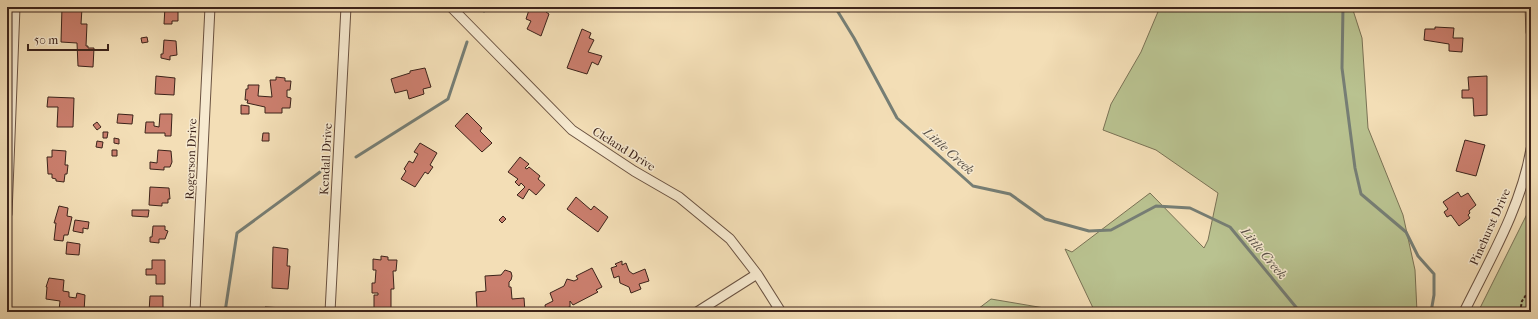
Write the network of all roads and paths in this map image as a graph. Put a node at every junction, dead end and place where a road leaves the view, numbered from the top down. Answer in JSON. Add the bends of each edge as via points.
{"nodes":[{"id":1,"x":15,"y":7,"type":"edge"},
{"id":2,"x":210,"y":7,"type":"edge"},
{"id":3,"x":346,"y":7,"type":"edge"},
{"id":4,"x":451,"y":7,"type":"edge"},
{"id":5,"x":1530,"y":7,"type":"edge"},
{"id":6,"x":1531,"y":32,"type":"edge"},
{"id":7,"x":1531,"y":149,"type":"edge"},
{"id":8,"x":7,"y":214,"type":"edge"},
{"id":9,"x":757,"y":274,"type":"junction"},
{"id":10,"x":1531,"y":288,"type":"edge"},
{"id":11,"x":195,"y":312,"type":"edge"},
{"id":12,"x":330,"y":312,"type":"edge"},
{"id":13,"x":697,"y":312,"type":"edge"},
{"id":14,"x":781,"y":312,"type":"edge"},
{"id":15,"x":1464,"y":312,"type":"edge"},
{"id":16,"x":1520,"y":312,"type":"edge"}],
"edges":[{"from":1,"to":8,"type":"street"},
{"from":2,"to":11,"type":"street","name":"Rogerson Drive"},
{"from":3,"to":12,"type":"street","name":"Kendall Drive"},
{"from":4,"to":9,"type":"street","name":"Cleland Drive","via":[[572,130],[705,216],[730,238]]},
{"from":5,"to":6,"type":"street"},
{"from":7,"to":15,"type":"street","name":"Pinehurst Drive","via":[[1515,207]]},
{"from":9,"to":13,"type":"street"},
{"from":9,"to":14,"type":"street","name":"Cleland Drive"},
{"from":10,"to":16,"type":"path","via":[[1522,302]]}]}
